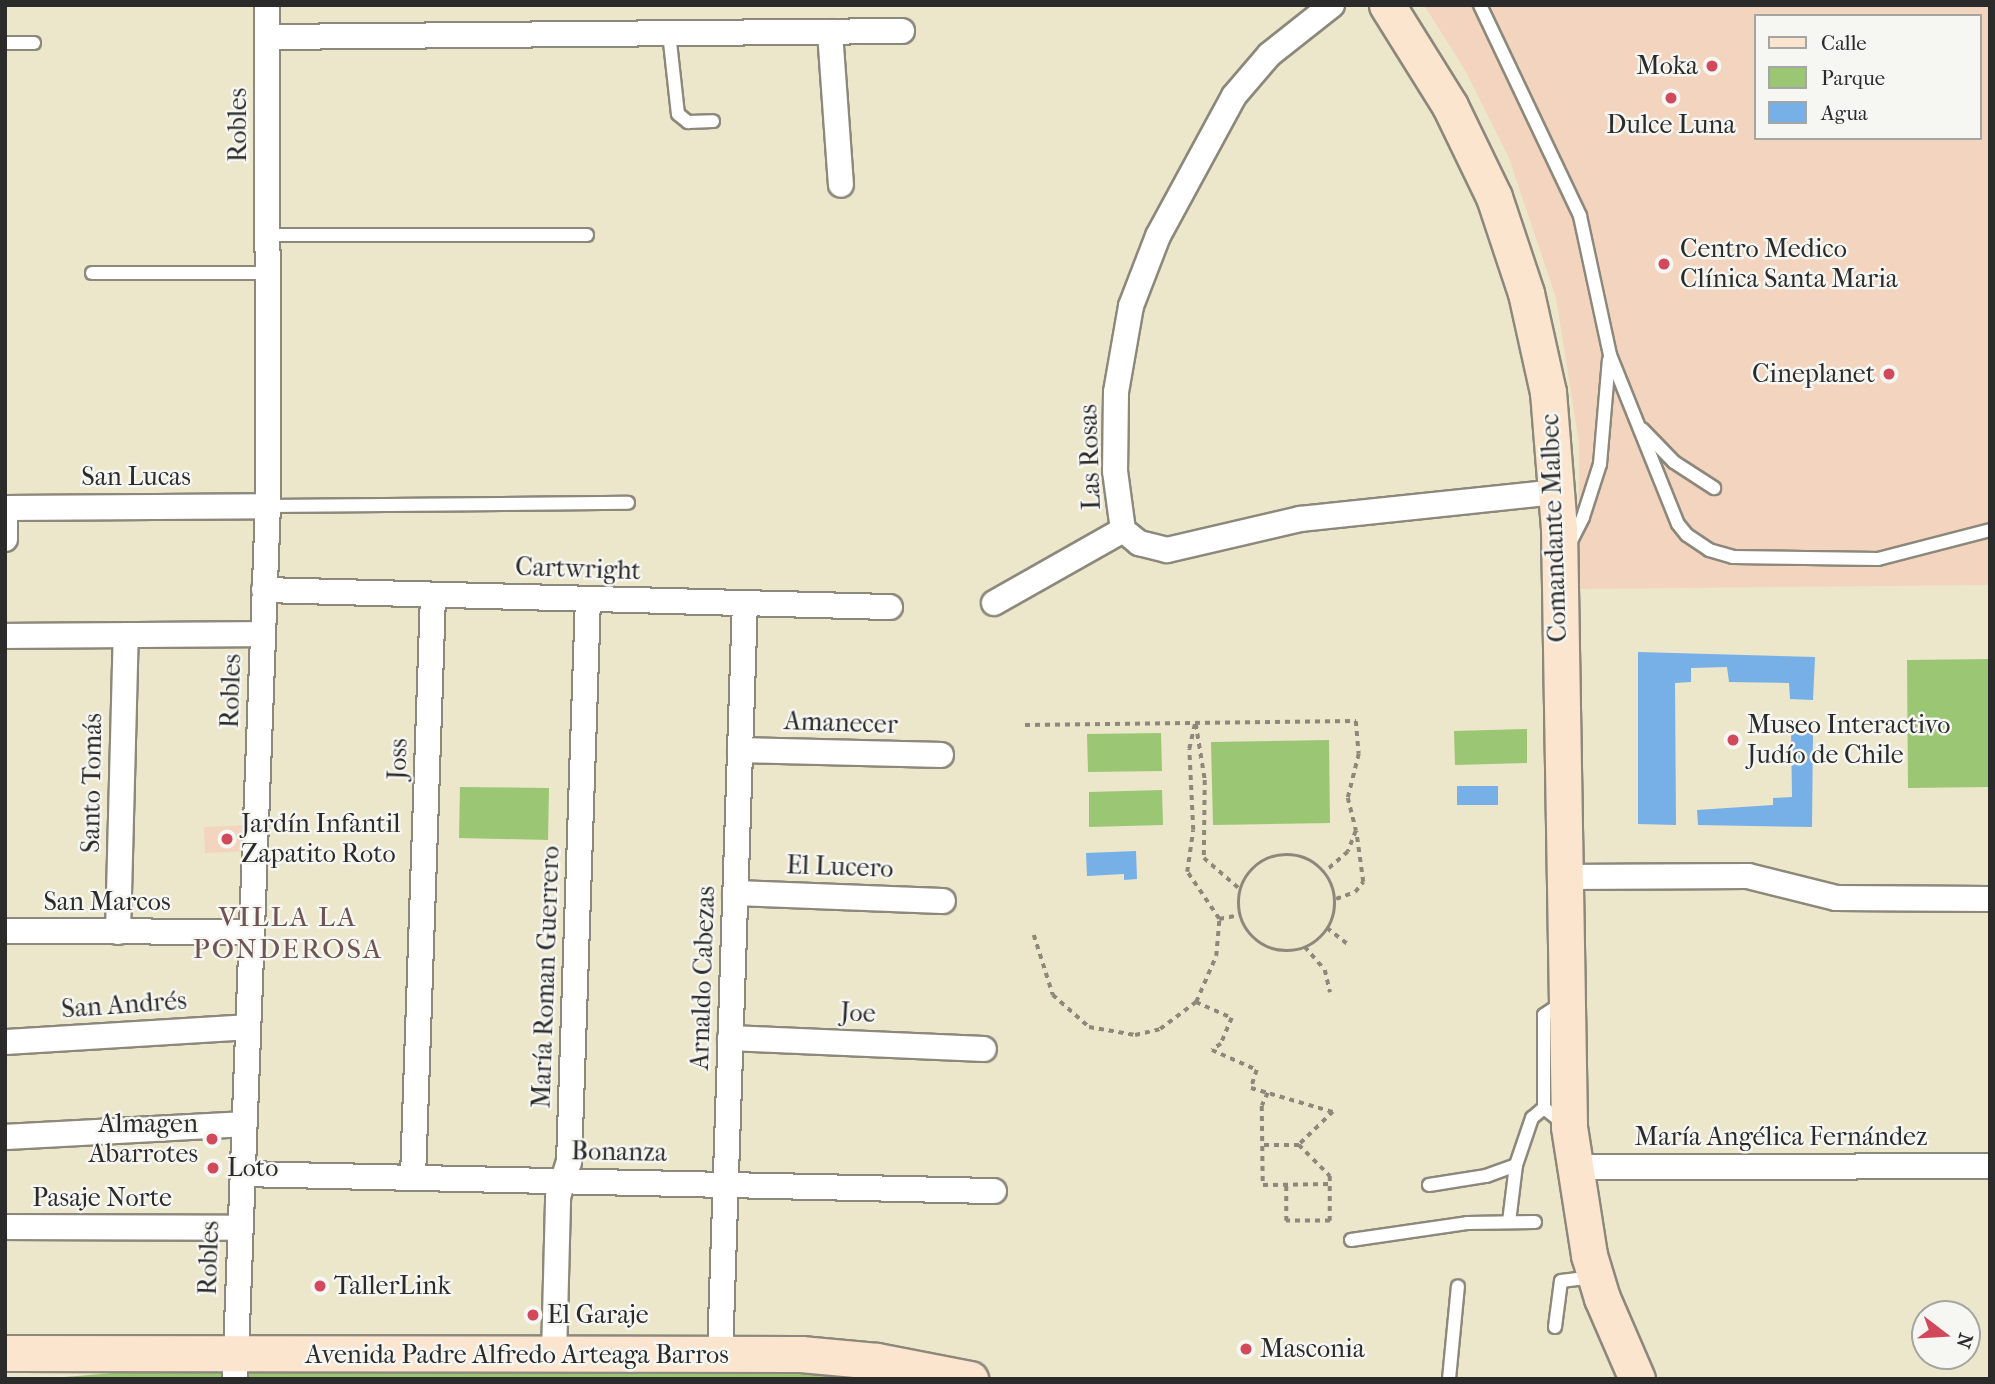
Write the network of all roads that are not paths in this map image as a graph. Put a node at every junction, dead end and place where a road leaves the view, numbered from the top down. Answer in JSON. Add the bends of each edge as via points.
{"nodes":[{"id":1,"x":267,"y":5,"type":"edge"},
{"id":2,"x":1332,"y":5,"type":"edge"},
{"id":3,"x":1387,"y":5,"type":"edge"},
{"id":4,"x":1480,"y":5,"type":"edge"},
{"id":5,"x":830,"y":32,"type":"junction"},
{"id":6,"x":902,"y":32,"type":"dead end"},
{"id":7,"x":669,"y":33,"type":"junction"},
{"id":8,"x":267,"y":37,"type":"junction"},
{"id":9,"x":5,"y":43,"type":"edge"},
{"id":10,"x":34,"y":43,"type":"dead end"},
{"id":11,"x":713,"y":121,"type":"dead end"},
{"id":12,"x":841,"y":185,"type":"dead end"},
{"id":13,"x":268,"y":235,"type":"junction"},
{"id":14,"x":587,"y":235,"type":"dead end"},
{"id":15,"x":92,"y":273,"type":"dead end"},
{"id":16,"x":268,"y":273,"type":"junction"},
{"id":17,"x":1610,"y":355,"type":"junction"},
{"id":18,"x":1633,"y":418,"type":"junction"},
{"id":19,"x":1714,"y":488,"type":"dead end"},
{"id":20,"x":1558,"y":492,"type":"junction"},
{"id":21,"x":628,"y":503,"type":"dead end"},
{"id":22,"x":268,"y":506,"type":"junction"},
{"id":23,"x":5,"y":508,"type":"edge"},
{"id":24,"x":1123,"y":530,"type":"junction"},
{"id":25,"x":1990,"y":530,"type":"edge"},
{"id":26,"x":5,"y":539,"type":"edge"},
{"id":27,"x":1559,"y":564,"type":"junction"},
{"id":28,"x":264,"y":590,"type":"junction"},
{"id":29,"x":433,"y":595,"type":"junction"},
{"id":30,"x":588,"y":599,"type":"junction"},
{"id":31,"x":745,"y":603,"type":"junction"},
{"id":32,"x":993,"y":603,"type":"dead end"},
{"id":33,"x":890,"y":607,"type":"dead end"},
{"id":34,"x":263,"y":634,"type":"junction"},
{"id":35,"x":126,"y":635,"type":"junction"},
{"id":36,"x":5,"y":636,"type":"edge"},
{"id":37,"x":740,"y":750,"type":"junction"},
{"id":38,"x":941,"y":755,"type":"dead end"},
{"id":39,"x":1563,"y":877,"type":"junction"},
{"id":40,"x":735,"y":893,"type":"junction"},
{"id":41,"x":1990,"y":899,"type":"edge"},
{"id":42,"x":943,"y":901,"type":"dead end"},
{"id":43,"x":5,"y":931,"type":"edge"},
{"id":44,"x":118,"y":932,"type":"junction"},
{"id":45,"x":251,"y":932,"type":"junction"},
{"id":46,"x":247,"y":1027,"type":"junction"},
{"id":47,"x":730,"y":1038,"type":"junction"},
{"id":48,"x":5,"y":1042,"type":"edge"},
{"id":49,"x":984,"y":1049,"type":"dead end"},
{"id":50,"x":1557,"y":1117,"type":"junction"},
{"id":51,"x":244,"y":1124,"type":"junction"},
{"id":52,"x":5,"y":1137,"type":"edge"},
{"id":53,"x":1516,"y":1165,"type":"junction"},
{"id":54,"x":1990,"y":1166,"type":"edge"},
{"id":55,"x":1572,"y":1167,"type":"junction"},
{"id":56,"x":242,"y":1174,"type":"junction"},
{"id":57,"x":413,"y":1177,"type":"junction"},
{"id":58,"x":564,"y":1181,"type":"junction"},
{"id":59,"x":726,"y":1185,"type":"junction"},
{"id":60,"x":1429,"y":1185,"type":"dead end"},
{"id":61,"x":994,"y":1191,"type":"dead end"},
{"id":62,"x":1509,"y":1222,"type":"junction"},
{"id":63,"x":1535,"y":1222,"type":"dead end"},
{"id":64,"x":5,"y":1227,"type":"edge"},
{"id":65,"x":240,"y":1228,"type":"junction"},
{"id":66,"x":1351,"y":1240,"type":"dead end"},
{"id":67,"x":1596,"y":1277,"type":"junction"},
{"id":68,"x":1458,"y":1286,"type":"dead end"},
{"id":69,"x":1555,"y":1327,"type":"dead end"},
{"id":70,"x":5,"y":1353,"type":"edge"},
{"id":71,"x":62,"y":1353,"type":"junction"},
{"id":72,"x":720,"y":1354,"type":"junction"},
{"id":73,"x":554,"y":1355,"type":"junction"},
{"id":74,"x":5,"y":1366,"type":"edge"},
{"id":75,"x":235,"y":1367,"type":"edge"},
{"id":76,"x":970,"y":1379,"type":"edge"},
{"id":77,"x":1449,"y":1379,"type":"edge"},
{"id":78,"x":1637,"y":1379,"type":"edge"}],
"edges":[{"from":1,"to":8,"type":"street","name":"Robles"},
{"from":2,"to":24,"type":"street","name":"Las Rosas","via":[[1269,55],[1234,96],[1158,236],[1131,306],[1116,393],[1115,471]]},
{"from":3,"to":20,"type":"street","name":"Comandante Malbec","via":[[1450,106],[1511,245],[1548,391]]},
{"from":4,"to":17,"type":"lane","via":[[1580,216]]},
{"from":5,"to":6,"type":"street"},
{"from":5,"to":7,"type":"street"},
{"from":5,"to":12,"type":"street"},
{"from":7,"to":8,"type":"street"},
{"from":7,"to":11,"type":"lane","via":[[678,114],[688,122]]},
{"from":8,"to":13,"type":"street","name":"Robles"},
{"from":9,"to":10,"type":"lane"},
{"from":13,"to":14,"type":"lane"},
{"from":13,"to":16,"type":"street","name":"Robles"},
{"from":15,"to":16,"type":"lane"},
{"from":16,"to":22,"type":"street","name":"Robles"},
{"from":17,"to":18,"type":"lane"},
{"from":17,"to":27,"type":"lane","via":[[1600,464],[1583,517]]},
{"from":18,"to":19,"type":"lane","via":[[1674,462]]},
{"from":18,"to":25,"type":"lane","via":[[1678,524],[1697,544],[1721,555],[1878,559]]},
{"from":20,"to":24,"type":"street","name":"Las Rosas","via":[[1300,519],[1167,550],[1139,543]]},
{"from":20,"to":27,"type":"street","name":"Comandante Malbec"},
{"from":21,"to":22,"type":"lane"},
{"from":22,"to":23,"type":"street","name":"San Lucas"},
{"from":22,"to":28,"type":"street","name":"Robles"},
{"from":23,"to":26,"type":"street"},
{"from":24,"to":32,"type":"street"},
{"from":27,"to":39,"type":"street","name":"Comandante Malbec"},
{"from":28,"to":29,"type":"street","name":"Cartwright"},
{"from":28,"to":34,"type":"street","name":"Robles"},
{"from":29,"to":30,"type":"street","name":"Cartwright"},
{"from":29,"to":57,"type":"street","name":"Joss"},
{"from":30,"to":31,"type":"street","name":"Cartwright"},
{"from":30,"to":58,"type":"street","name":"María Roman Guerrero","via":[[569,1162]]},
{"from":31,"to":33,"type":"street","name":"Cartwright"},
{"from":31,"to":37,"type":"street","name":"Arnaldo Cabezas"},
{"from":34,"to":35,"type":"street"},
{"from":34,"to":45,"type":"street","name":"Robles"},
{"from":35,"to":36,"type":"street"},
{"from":35,"to":44,"type":"street","name":"Santo Tomás"},
{"from":37,"to":38,"type":"street","name":"Amanecer"},
{"from":37,"to":40,"type":"street","name":"Arnaldo Cabezas"},
{"from":39,"to":41,"type":"street","via":[[1748,876],[1836,898]]},
{"from":39,"to":50,"type":"street","name":"Comandante Malbec","via":[[1565,1001]]},
{"from":40,"to":42,"type":"street","name":"El Lucero"},
{"from":40,"to":47,"type":"street","name":"Arnaldo Cabezas"},
{"from":43,"to":44,"type":"street","name":"San Marcos"},
{"from":44,"to":45,"type":"street","name":"San Marcos"},
{"from":45,"to":46,"type":"street","name":"Robles"},
{"from":46,"to":48,"type":"street","name":"San Andrés"},
{"from":46,"to":51,"type":"street","name":"Robles"},
{"from":47,"to":49,"type":"street","name":"Joe"},
{"from":47,"to":59,"type":"street","name":"Arnaldo Cabezas"},
{"from":50,"to":53,"type":"lane","via":[[1532,1118]]},
{"from":50,"to":55,"type":"street","name":"Comandante Malbec"},
{"from":51,"to":52,"type":"street"},
{"from":51,"to":56,"type":"street","name":"Robles"},
{"from":53,"to":60,"type":"lane","via":[[1486,1176]]},
{"from":53,"to":62,"type":"lane"},
{"from":54,"to":55,"type":"street","name":"María Angélica Fernández"},
{"from":55,"to":67,"type":"street","name":"Comandante Malbec"},
{"from":56,"to":57,"type":"street","name":"Bonanza"},
{"from":56,"to":65,"type":"street","name":"Robles"},
{"from":57,"to":58,"type":"street","name":"Bonanza"},
{"from":58,"to":59,"type":"street","name":"Bonanza"},
{"from":58,"to":73,"type":"street","name":"María Roman Guerrero","via":[[558,1197]]},
{"from":59,"to":61,"type":"street","name":"Bonanza"},
{"from":59,"to":72,"type":"street","name":"Arnaldo Cabezas"},
{"from":62,"to":63,"type":"lane"},
{"from":62,"to":66,"type":"lane","via":[[1418,1228],[1383,1238]]},
{"from":64,"to":65,"type":"street","name":"Pasaje Norte"},
{"from":65,"to":75,"type":"street","name":"Robles"},
{"from":67,"to":69,"type":"lane","via":[[1560,1281]]},
{"from":67,"to":78,"type":"street","name":"Comandante Malbec"},
{"from":68,"to":77,"type":"lane"},
{"from":70,"to":71,"type":"street","name":"Avenida Padre Alfredo Arteaga Barros"},
{"from":71,"to":74,"type":"street","name":"Avenida Padre Alfredo Arteaga Barros"},
{"from":71,"to":75,"type":"street","name":"Avenida Padre Alfredo Arteaga Barros"},
{"from":72,"to":73,"type":"street","name":"Avenida Padre Alfredo Arteaga Barros"},
{"from":72,"to":76,"type":"street","name":"Avenida Padre Alfredo Arteaga Barros","via":[[852,1358]]},
{"from":73,"to":75,"type":"street","name":"Avenida Padre Alfredo Arteaga Barros"}]}
